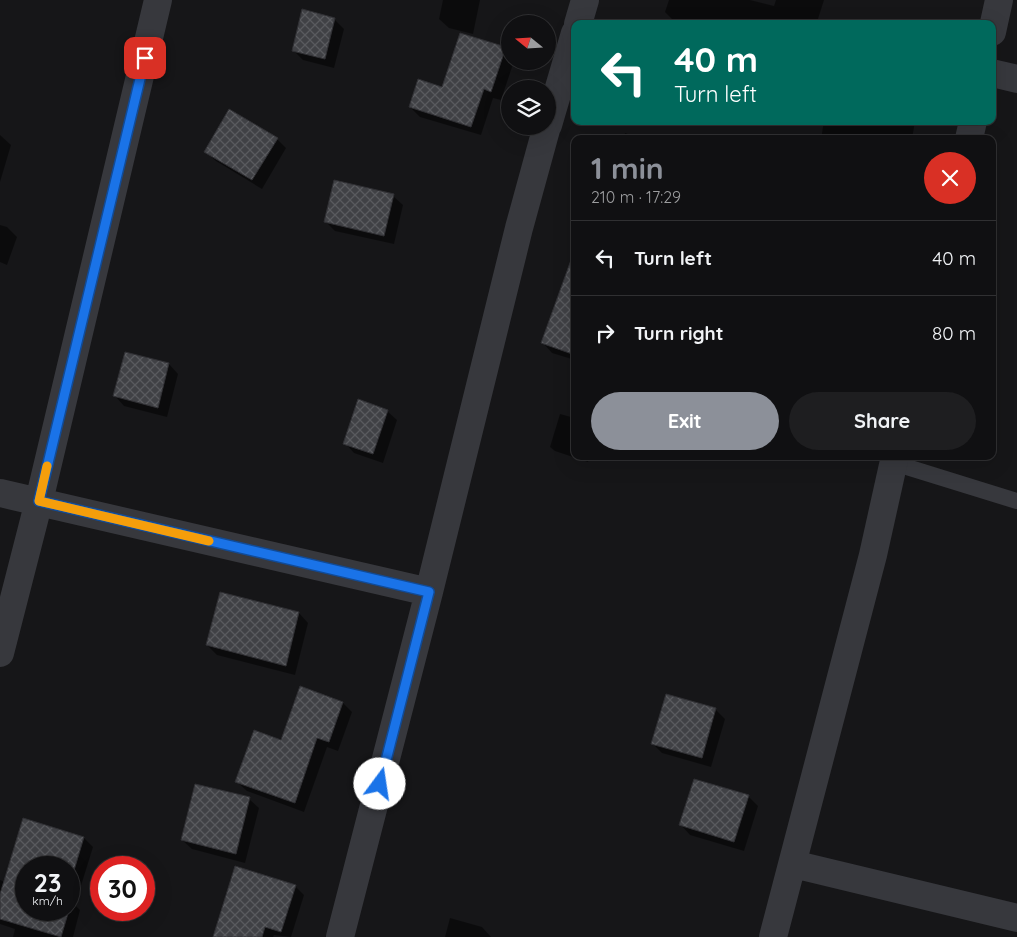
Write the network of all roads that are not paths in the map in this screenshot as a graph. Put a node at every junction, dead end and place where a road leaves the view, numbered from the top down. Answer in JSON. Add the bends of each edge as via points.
{"nodes":[{"id":1,"x":158,"y":0,"type":"edge"},
{"id":2,"x":585,"y":0,"type":"edge"},
{"id":3,"x":999,"y":0,"type":"edge"},
{"id":4,"x":579,"y":20,"type":"edge"},
{"id":5,"x":995,"y":20,"type":"edge"},
{"id":6,"x":571,"y":46,"type":"edge"},
{"id":7,"x":996,"y":74,"type":"edge"},
{"id":8,"x":1017,"y":79,"type":"edge"},
{"id":9,"x":556,"y":96,"type":"edge"},
{"id":10,"x":545,"y":135,"type":"edge"},
{"id":11,"x":895,"y":460,"type":"edge"},
{"id":12,"x":0,"y":493,"type":"edge"},
{"id":13,"x":39,"y":501,"type":"junction"},
{"id":14,"x":1017,"y":501,"type":"edge"},
{"id":15,"x":429,"y":592,"type":"junction"},
{"id":16,"x":0,"y":653,"type":"edge"},
{"id":17,"x":793,"y":864,"type":"junction"},
{"id":18,"x":1017,"y":918,"type":"edge"},
{"id":19,"x":340,"y":937,"type":"edge"},
{"id":20,"x":773,"y":937,"type":"edge"}],
"edges":[{"from":1,"to":13,"type":"street"},
{"from":2,"to":4,"type":"street"},
{"from":3,"to":5,"type":"street"},
{"from":6,"to":9,"type":"street"},
{"from":7,"to":8,"type":"street"},
{"from":10,"to":15,"type":"street"},
{"from":11,"to":14,"type":"lane"},
{"from":11,"to":17,"type":"street"},
{"from":12,"to":13,"type":"street"},
{"from":13,"to":15,"type":"street"},
{"from":13,"to":16,"type":"street"},
{"from":15,"to":19,"type":"street"},
{"from":17,"to":18,"type":"street"},
{"from":17,"to":20,"type":"street"}]}
